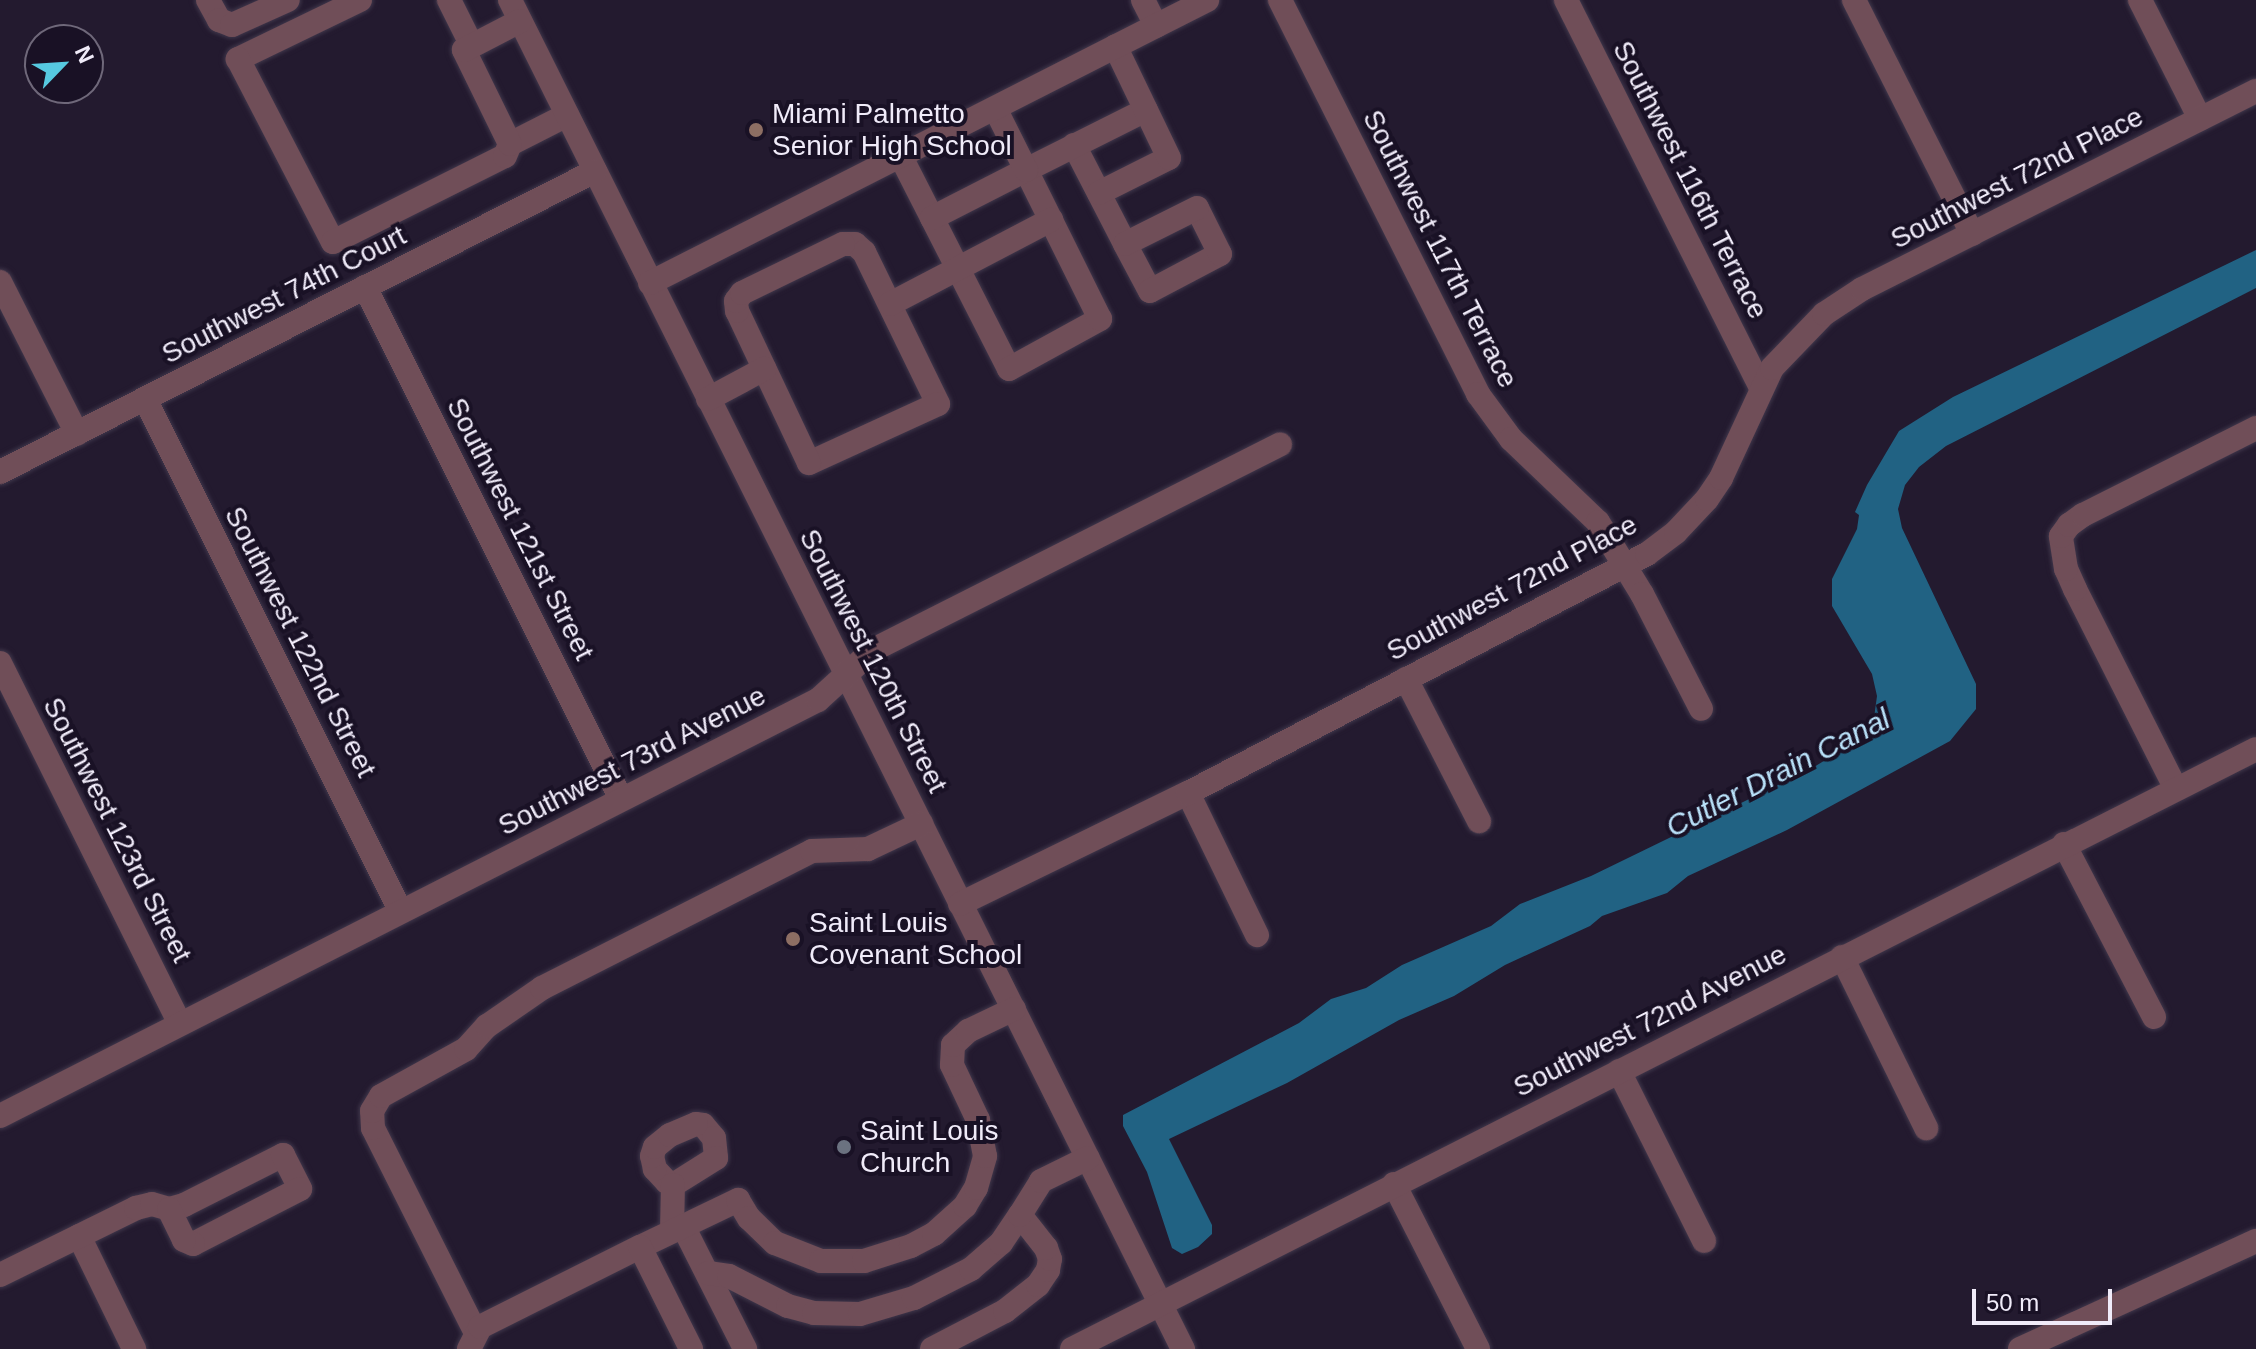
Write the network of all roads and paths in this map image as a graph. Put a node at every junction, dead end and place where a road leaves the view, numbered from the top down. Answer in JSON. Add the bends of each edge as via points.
{"nodes":[{"id":1,"x":208,"y":0,"type":"edge"},
{"id":2,"x":288,"y":0,"type":"edge"},
{"id":3,"x":360,"y":0,"type":"edge"},
{"id":4,"x":449,"y":0,"type":"edge"},
{"id":5,"x":1143,"y":0,"type":"edge"},
{"id":6,"x":1207,"y":0,"type":"edge"},
{"id":7,"x":1280,"y":0,"type":"edge"},
{"id":8,"x":1566,"y":0,"type":"edge"},
{"id":9,"x":1854,"y":0,"type":"edge"},
{"id":10,"x":2140,"y":0,"type":"edge"},
{"id":11,"x":515,"y":10,"type":"edge"},
{"id":12,"x":1156,"y":26,"type":"junction"},
{"id":13,"x":472,"y":46,"type":"junction"},
{"id":14,"x":1115,"y":46,"type":"junction"},
{"id":15,"x":2256,"y":91,"type":"edge"},
{"id":16,"x":995,"y":108,"type":"junction"},
{"id":17,"x":1146,"y":110,"type":"junction"},
{"id":18,"x":567,"y":115,"type":"junction"},
{"id":19,"x":2200,"y":119,"type":"junction"},
{"id":20,"x":510,"y":144,"type":"junction"},
{"id":21,"x":1074,"y":145,"type":"junction"},
{"id":22,"x":900,"y":155,"type":"junction"},
{"id":23,"x":1026,"y":170,"type":"junction"},
{"id":24,"x":595,"y":171,"type":"junction"},
{"id":25,"x":1099,"y":193,"type":"junction"},
{"id":26,"x":932,"y":218,"type":"junction"},
{"id":27,"x":1051,"y":220,"type":"junction"},
{"id":28,"x":1972,"y":234,"type":"junction"},
{"id":29,"x":1125,"y":244,"type":"dead end"},
{"id":30,"x":958,"y":269,"type":"junction"},
{"id":31,"x":0,"y":282,"type":"edge"},
{"id":32,"x":650,"y":283,"type":"junction"},
{"id":33,"x":365,"y":287,"type":"junction"},
{"id":34,"x":890,"y":304,"type":"junction"},
{"id":35,"x":764,"y":369,"type":"junction"},
{"id":36,"x":1761,"y":387,"type":"junction"},
{"id":37,"x":145,"y":399,"type":"junction"},
{"id":38,"x":708,"y":399,"type":"junction"},
{"id":39,"x":2256,"y":428,"type":"edge"},
{"id":40,"x":77,"y":434,"type":"junction"},
{"id":41,"x":1280,"y":444,"type":"dead end"},
{"id":42,"x":0,"y":472,"type":"edge"},
{"id":43,"x":1626,"y":565,"type":"junction"},
{"id":44,"x":0,"y":663,"type":"edge"},
{"id":45,"x":845,"y":673,"type":"junction"},
{"id":46,"x":1406,"y":679,"type":"junction"},
{"id":47,"x":1701,"y":709,"type":"dead end"},
{"id":48,"x":2256,"y":749,"type":"edge"},
{"id":49,"x":2176,"y":789,"type":"junction"},
{"id":50,"x":1188,"y":793,"type":"junction"},
{"id":51,"x":621,"y":799,"type":"junction"},
{"id":52,"x":1479,"y":821,"type":"dead end"},
{"id":53,"x":921,"y":824,"type":"junction"},
{"id":54,"x":2064,"y":844,"type":"junction"},
{"id":55,"x":960,"y":904,"type":"junction"},
{"id":56,"x":401,"y":912,"type":"junction"},
{"id":57,"x":1257,"y":935,"type":"dead end"},
{"id":58,"x":1842,"y":957,"type":"junction"},
{"id":59,"x":1014,"y":1009,"type":"junction"},
{"id":60,"x":2154,"y":1017,"type":"dead end"},
{"id":61,"x":180,"y":1024,"type":"junction"},
{"id":62,"x":1619,"y":1071,"type":"junction"},
{"id":63,"x":0,"y":1116,"type":"edge"},
{"id":64,"x":1926,"y":1128,"type":"dead end"},
{"id":65,"x":1088,"y":1158,"type":"junction"},
{"id":66,"x":1394,"y":1184,"type":"junction"},
{"id":67,"x":673,"y":1185,"type":"dead end"},
{"id":68,"x":161,"y":1206,"type":"junction"},
{"id":69,"x":1020,"y":1215,"type":"junction"},
{"id":70,"x":678,"y":1229,"type":"junction"},
{"id":71,"x":79,"y":1236,"type":"junction"},
{"id":72,"x":1704,"y":1241,"type":"dead end"},
{"id":73,"x":2256,"y":1241,"type":"edge"},
{"id":74,"x":640,"y":1247,"type":"junction"},
{"id":75,"x":708,"y":1273,"type":"junction"},
{"id":76,"x":0,"y":1275,"type":"edge"},
{"id":77,"x":1161,"y":1304,"type":"junction"},
{"id":78,"x":472,"y":1340,"type":"edge"},
{"id":79,"x":134,"y":1349,"type":"edge"},
{"id":80,"x":691,"y":1349,"type":"edge"},
{"id":81,"x":745,"y":1349,"type":"edge"},
{"id":82,"x":932,"y":1349,"type":"edge"},
{"id":83,"x":1072,"y":1349,"type":"edge"},
{"id":84,"x":1183,"y":1349,"type":"edge"},
{"id":85,"x":1478,"y":1349,"type":"edge"},
{"id":86,"x":2020,"y":1349,"type":"edge"}],
"edges":[{"from":1,"to":2,"type":"street","via":[[219,20],[232,25]]},
{"from":3,"to":20,"type":"street","via":[[238,59],[333,242],[505,156]]},
{"from":4,"to":13,"type":"street"},
{"from":5,"to":12,"type":"street"},
{"from":6,"to":12,"type":"street"},
{"from":7,"to":43,"type":"street","name":"Southwest 117th Terrace","via":[[1478,394],[1511,439],[1598,522]]},
{"from":8,"to":36,"type":"street","name":"Southwest 116th Terrace"},
{"from":9,"to":28,"type":"street"},
{"from":10,"to":19,"type":"street"},
{"from":11,"to":13,"type":"street"},
{"from":11,"to":18,"type":"street","name":"Southwest 120th Street"},
{"from":12,"to":14,"type":"street"},
{"from":13,"to":20,"type":"street","via":[[464,50]]},
{"from":14,"to":16,"type":"street"},
{"from":14,"to":17,"type":"street"},
{"from":15,"to":19,"type":"street","name":"Southwest 72nd Place"},
{"from":16,"to":22,"type":"street"},
{"from":16,"to":23,"type":"street"},
{"from":17,"to":21,"type":"street"},
{"from":17,"to":25,"type":"street","via":[[1169,158]]},
{"from":18,"to":20,"type":"street"},
{"from":18,"to":24,"type":"street","name":"Southwest 120th Street"},
{"from":19,"to":28,"type":"street","name":"Southwest 72nd Place"},
{"from":21,"to":23,"type":"street"},
{"from":21,"to":25,"type":"street"},
{"from":22,"to":26,"type":"street"},
{"from":22,"to":32,"type":"street"},
{"from":23,"to":26,"type":"street"},
{"from":23,"to":27,"type":"street"},
{"from":24,"to":32,"type":"street","name":"Southwest 120th Street"},
{"from":24,"to":33,"type":"street","name":"Southwest 74th Court"},
{"from":25,"to":29,"type":"street"},
{"from":26,"to":30,"type":"street"},
{"from":27,"to":30,"type":"street"},
{"from":27,"to":30,"type":"street","via":[[1100,319],[1009,369]]},
{"from":28,"to":36,"type":"street","name":"Southwest 72nd Place","via":[[1824,314],[1783,354]]},
{"from":30,"to":34,"type":"street"},
{"from":31,"to":40,"type":"street"},
{"from":32,"to":38,"type":"street","name":"Southwest 120th Street"},
{"from":33,"to":37,"type":"street","name":"Southwest 74th Court"},
{"from":33,"to":51,"type":"street","name":"Southwest 121st Street"},
{"from":34,"to":35,"type":"street","via":[[855,244],[831,248],[742,293],[737,311]]},
{"from":34,"to":35,"type":"street","via":[[938,404],[809,463]]},
{"from":35,"to":38,"type":"street"},
{"from":36,"to":43,"type":"street","name":"Southwest 72nd Place","via":[[1707,499],[1676,532]]},
{"from":37,"to":40,"type":"street","name":"Southwest 74th Court"},
{"from":37,"to":56,"type":"street","name":"Southwest 122nd Street"},
{"from":38,"to":45,"type":"street","name":"Southwest 120th Street"},
{"from":39,"to":49,"type":"street","via":[[2083,515],[2061,536],[2075,589]]},
{"from":40,"to":42,"type":"street","name":"Southwest 74th Court"},
{"from":41,"to":45,"type":"street","name":"Southwest 73rd Avenue","via":[[873,650]]},
{"from":43,"to":46,"type":"street","name":"Southwest 72nd Place"},
{"from":43,"to":47,"type":"street","name":"Southwest 117th Terrace"},
{"from":44,"to":61,"type":"street","name":"Southwest 123rd Street"},
{"from":45,"to":51,"type":"street","name":"Southwest 73rd Avenue","via":[[818,700]]},
{"from":45,"to":53,"type":"street","name":"Southwest 120th Street"},
{"from":46,"to":50,"type":"street","name":"Southwest 72nd Place"},
{"from":46,"to":52,"type":"street"},
{"from":48,"to":49,"type":"street","name":"Southwest 72nd Avenue"},
{"from":49,"to":54,"type":"street","name":"Southwest 72nd Avenue"},
{"from":50,"to":55,"type":"street","name":"Southwest 72nd Place"},
{"from":50,"to":57,"type":"street"},
{"from":51,"to":56,"type":"street","name":"Southwest 73rd Avenue"},
{"from":53,"to":55,"type":"street","name":"Southwest 120th Street"},
{"from":53,"to":78,"type":"street","via":[[868,849],[812,851],[542,988],[487,1026],[466,1049],[381,1096],[372,1111],[373,1128]]},
{"from":54,"to":58,"type":"street","name":"Southwest 72nd Avenue"},
{"from":54,"to":60,"type":"street"},
{"from":55,"to":59,"type":"street","name":"Southwest 120th Street"},
{"from":56,"to":61,"type":"street","name":"Southwest 73rd Avenue"},
{"from":58,"to":62,"type":"street","name":"Southwest 72nd Avenue"},
{"from":58,"to":64,"type":"street"},
{"from":59,"to":65,"type":"street","name":"Southwest 120th Street"},
{"from":59,"to":70,"type":"street","via":[[968,1031],[953,1045],[952,1065],[978,1120],[985,1156],[965,1206],[934,1234],[885,1257],[843,1263],[802,1257],[775,1243],[738,1200]]},
{"from":61,"to":63,"type":"street","name":"Southwest 73rd Avenue"},
{"from":62,"to":66,"type":"street","name":"Southwest 72nd Avenue"},
{"from":62,"to":72,"type":"street"},
{"from":65,"to":69,"type":"street","via":[[1041,1181]]},
{"from":65,"to":77,"type":"street","name":"Southwest 120th Street"},
{"from":66,"to":77,"type":"street","name":"Southwest 72nd Avenue"},
{"from":66,"to":85,"type":"street"},
{"from":67,"to":70,"type":"street"},
{"from":68,"to":68,"type":"street","via":[[283,1155],[300,1189],[193,1244],[184,1240]]},
{"from":68,"to":71,"type":"street","via":[[136,1208]]},
{"from":69,"to":75,"type":"street","via":[[1001,1243],[971,1269],[914,1298],[860,1314],[814,1313],[788,1306],[729,1276]]},
{"from":69,"to":82,"type":"street","via":[[1046,1248],[1048,1270],[1005,1311]]},
{"from":70,"to":74,"type":"street"},
{"from":70,"to":75,"type":"street"},
{"from":71,"to":76,"type":"street"},
{"from":71,"to":79,"type":"street"},
{"from":73,"to":86,"type":"street"},
{"from":74,"to":78,"type":"street"},
{"from":74,"to":80,"type":"street"},
{"from":75,"to":81,"type":"street"},
{"from":77,"to":83,"type":"street","name":"Southwest 72nd Avenue"},
{"from":77,"to":84,"type":"street","name":"Southwest 120th Street"}]}
